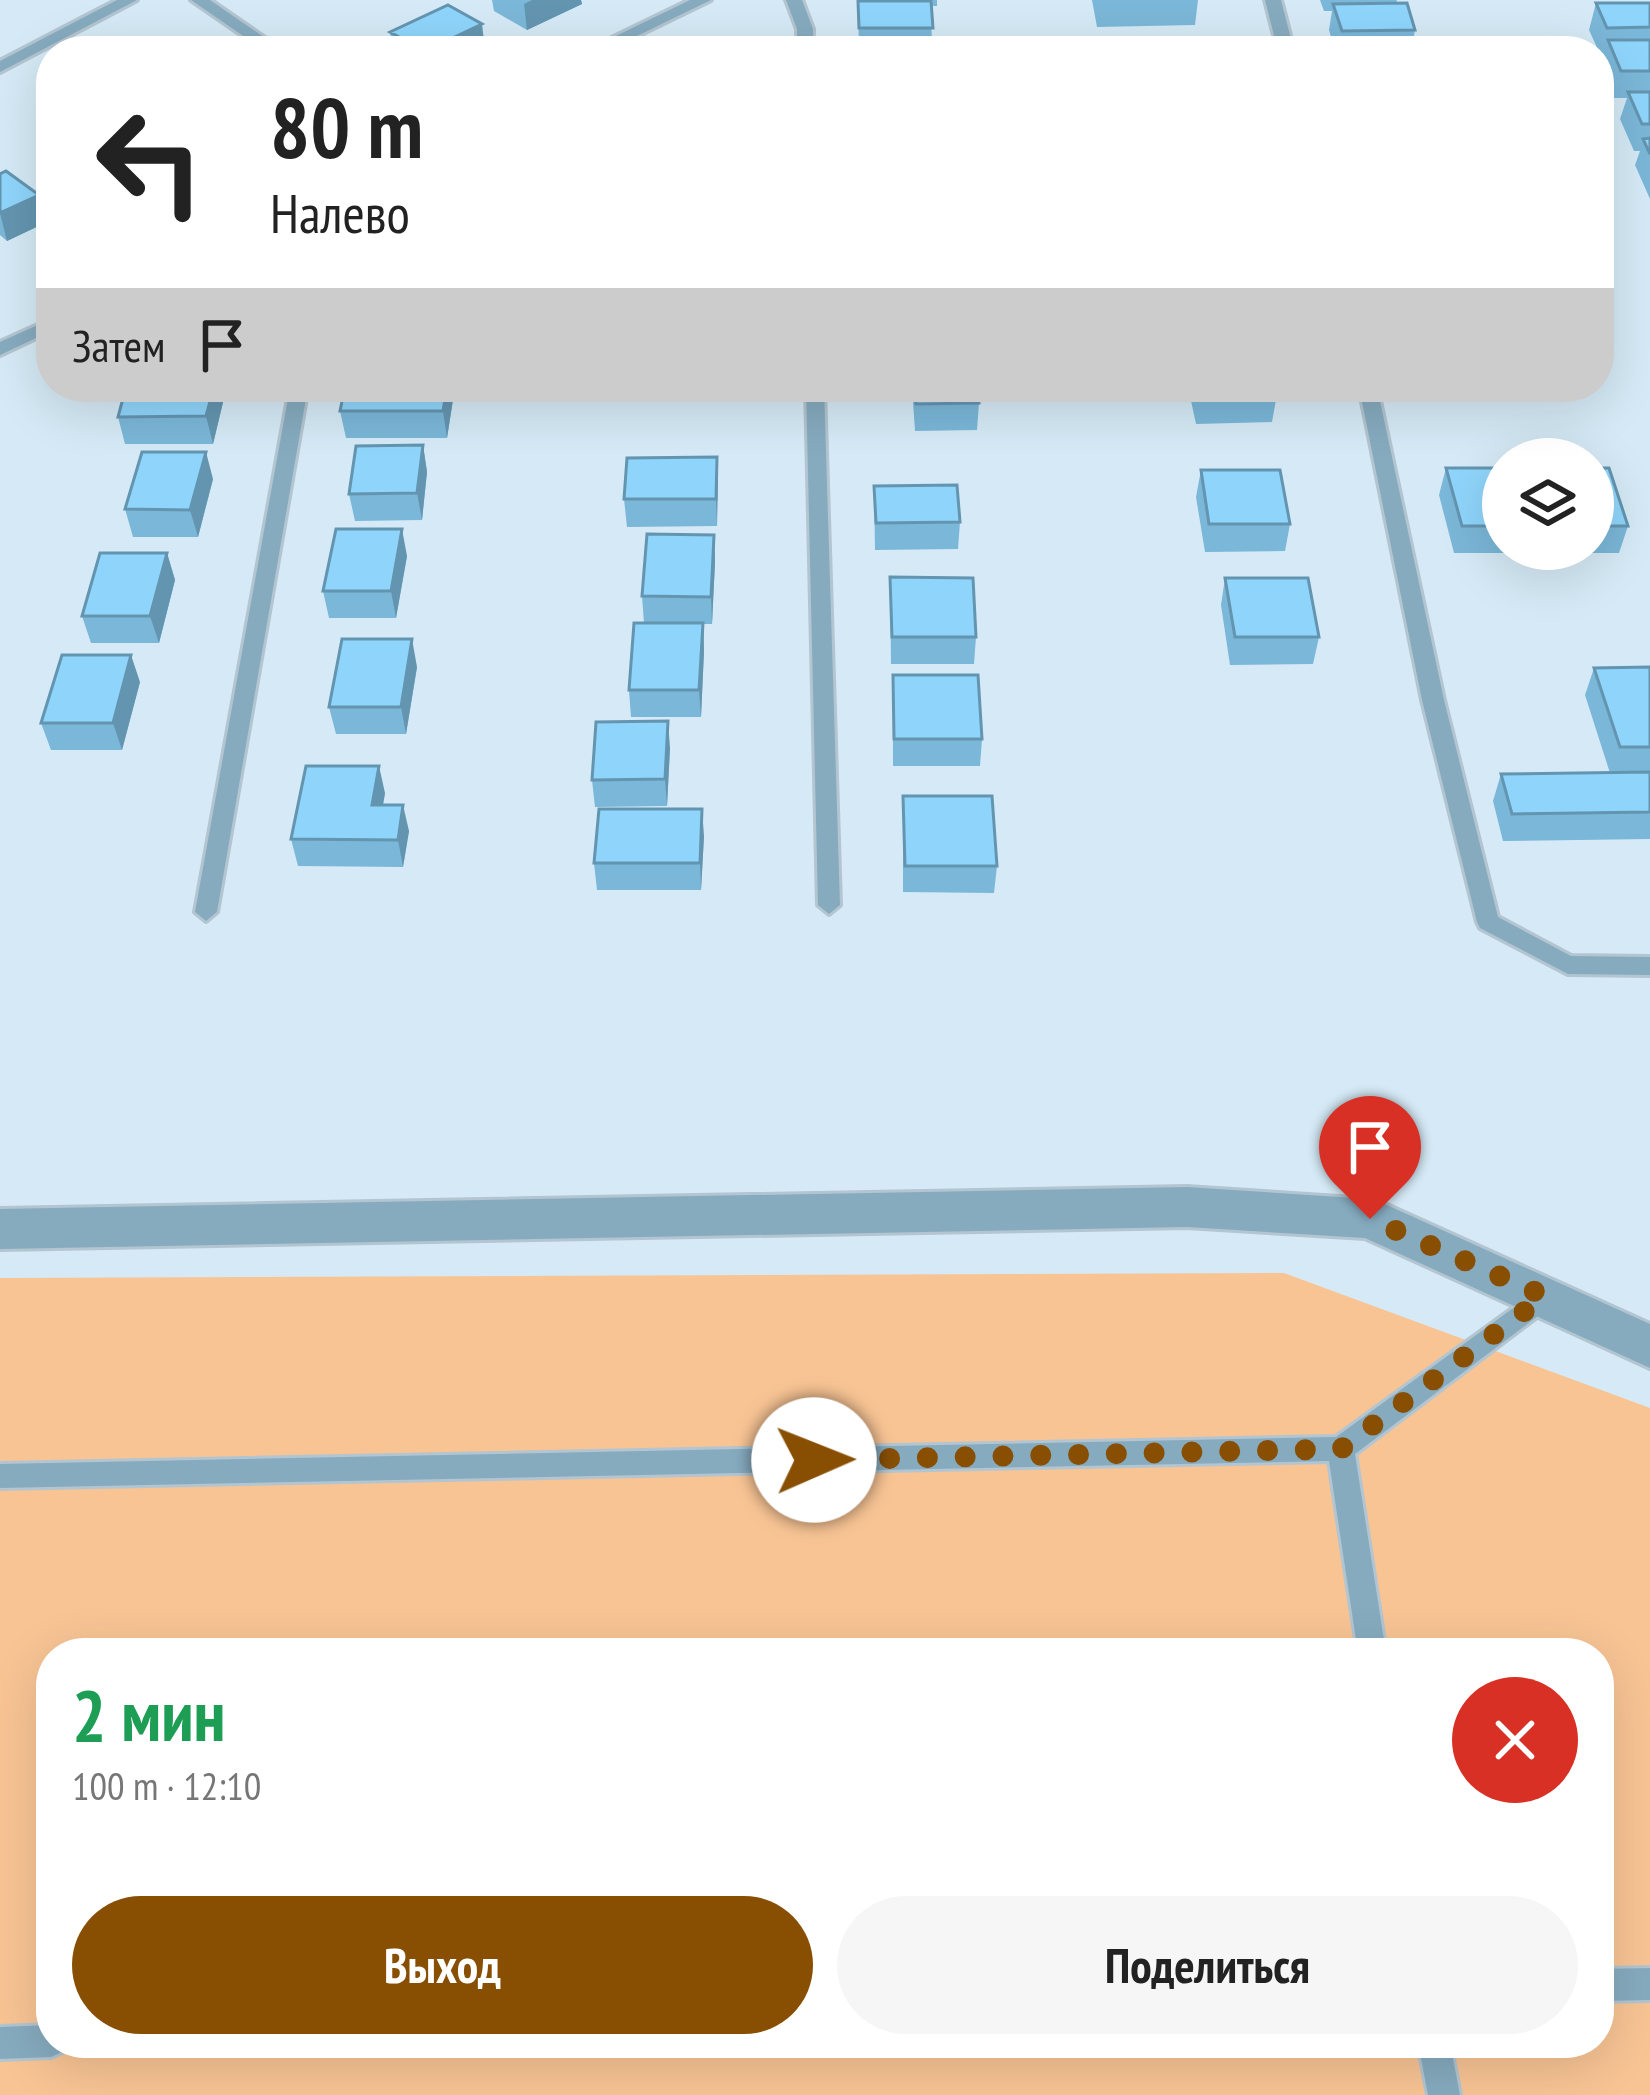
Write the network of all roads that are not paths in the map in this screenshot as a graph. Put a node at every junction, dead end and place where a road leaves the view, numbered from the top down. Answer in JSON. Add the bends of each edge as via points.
{"nodes":[{"id":1,"x":129,"y":0,"type":"edge"},
{"id":2,"x":199,"y":0,"type":"edge"},
{"id":3,"x":703,"y":0,"type":"edge"},
{"id":4,"x":794,"y":0,"type":"edge"},
{"id":5,"x":1273,"y":0,"type":"edge"},
{"id":6,"x":60,"y":36,"type":"edge"},
{"id":7,"x":253,"y":36,"type":"edge"},
{"id":8,"x":625,"y":36,"type":"edge"},
{"id":9,"x":805,"y":36,"type":"edge"},
{"id":10,"x":1282,"y":36,"type":"edge"},
{"id":11,"x":36,"y":48,"type":"edge"},
{"id":12,"x":0,"y":67,"type":"edge"},
{"id":13,"x":36,"y":331,"type":"edge"},
{"id":14,"x":0,"y":349,"type":"edge"},
{"id":15,"x":295,"y":402,"type":"edge"},
{"id":16,"x":814,"y":402,"type":"edge"},
{"id":17,"x":1371,"y":402,"type":"edge"},
{"id":18,"x":829,"y":905,"type":"dead end"},
{"id":19,"x":206,"y":912,"type":"dead end"},
{"id":20,"x":1650,"y":966,"type":"edge"},
{"id":21,"x":0,"y":1229,"type":"edge"},
{"id":22,"x":1545,"y":1296,"type":"junction"},
{"id":23,"x":1650,"y":1347,"type":"edge"},
{"id":24,"x":1341,"y":1449,"type":"junction"},
{"id":25,"x":0,"y":1476,"type":"edge"},
{"id":26,"x":1370,"y":1638,"type":"edge"},
{"id":27,"x":1650,"y":1984,"type":"edge"},
{"id":28,"x":1614,"y":1985,"type":"edge"},
{"id":29,"x":36,"y":2042,"type":"edge"},
{"id":30,"x":0,"y":2043,"type":"edge"},
{"id":31,"x":1437,"y":2058,"type":"edge"},
{"id":32,"x":1444,"y":2095,"type":"edge"}],
"edges":[{"from":1,"to":6,"type":"lane"},
{"from":2,"to":7,"type":"lane"},
{"from":3,"to":8,"type":"lane"},
{"from":4,"to":9,"type":"lane"},
{"from":5,"to":10,"type":"lane"},
{"from":11,"to":12,"type":"lane"},
{"from":13,"to":14,"type":"lane"},
{"from":15,"to":19,"type":"lane"},
{"from":16,"to":18,"type":"lane"},
{"from":17,"to":20,"type":"lane","via":[[1488,922],[1568,965]]},
{"from":21,"to":22,"type":"street","via":[[1187,1207],[1370,1219]]},
{"from":22,"to":23,"type":"street"},
{"from":22,"to":24,"type":"lane"},
{"from":24,"to":25,"type":"lane"},
{"from":24,"to":26,"type":"lane"},
{"from":27,"to":28,"type":"lane"},
{"from":29,"to":30,"type":"lane"},
{"from":31,"to":32,"type":"lane"}]}
